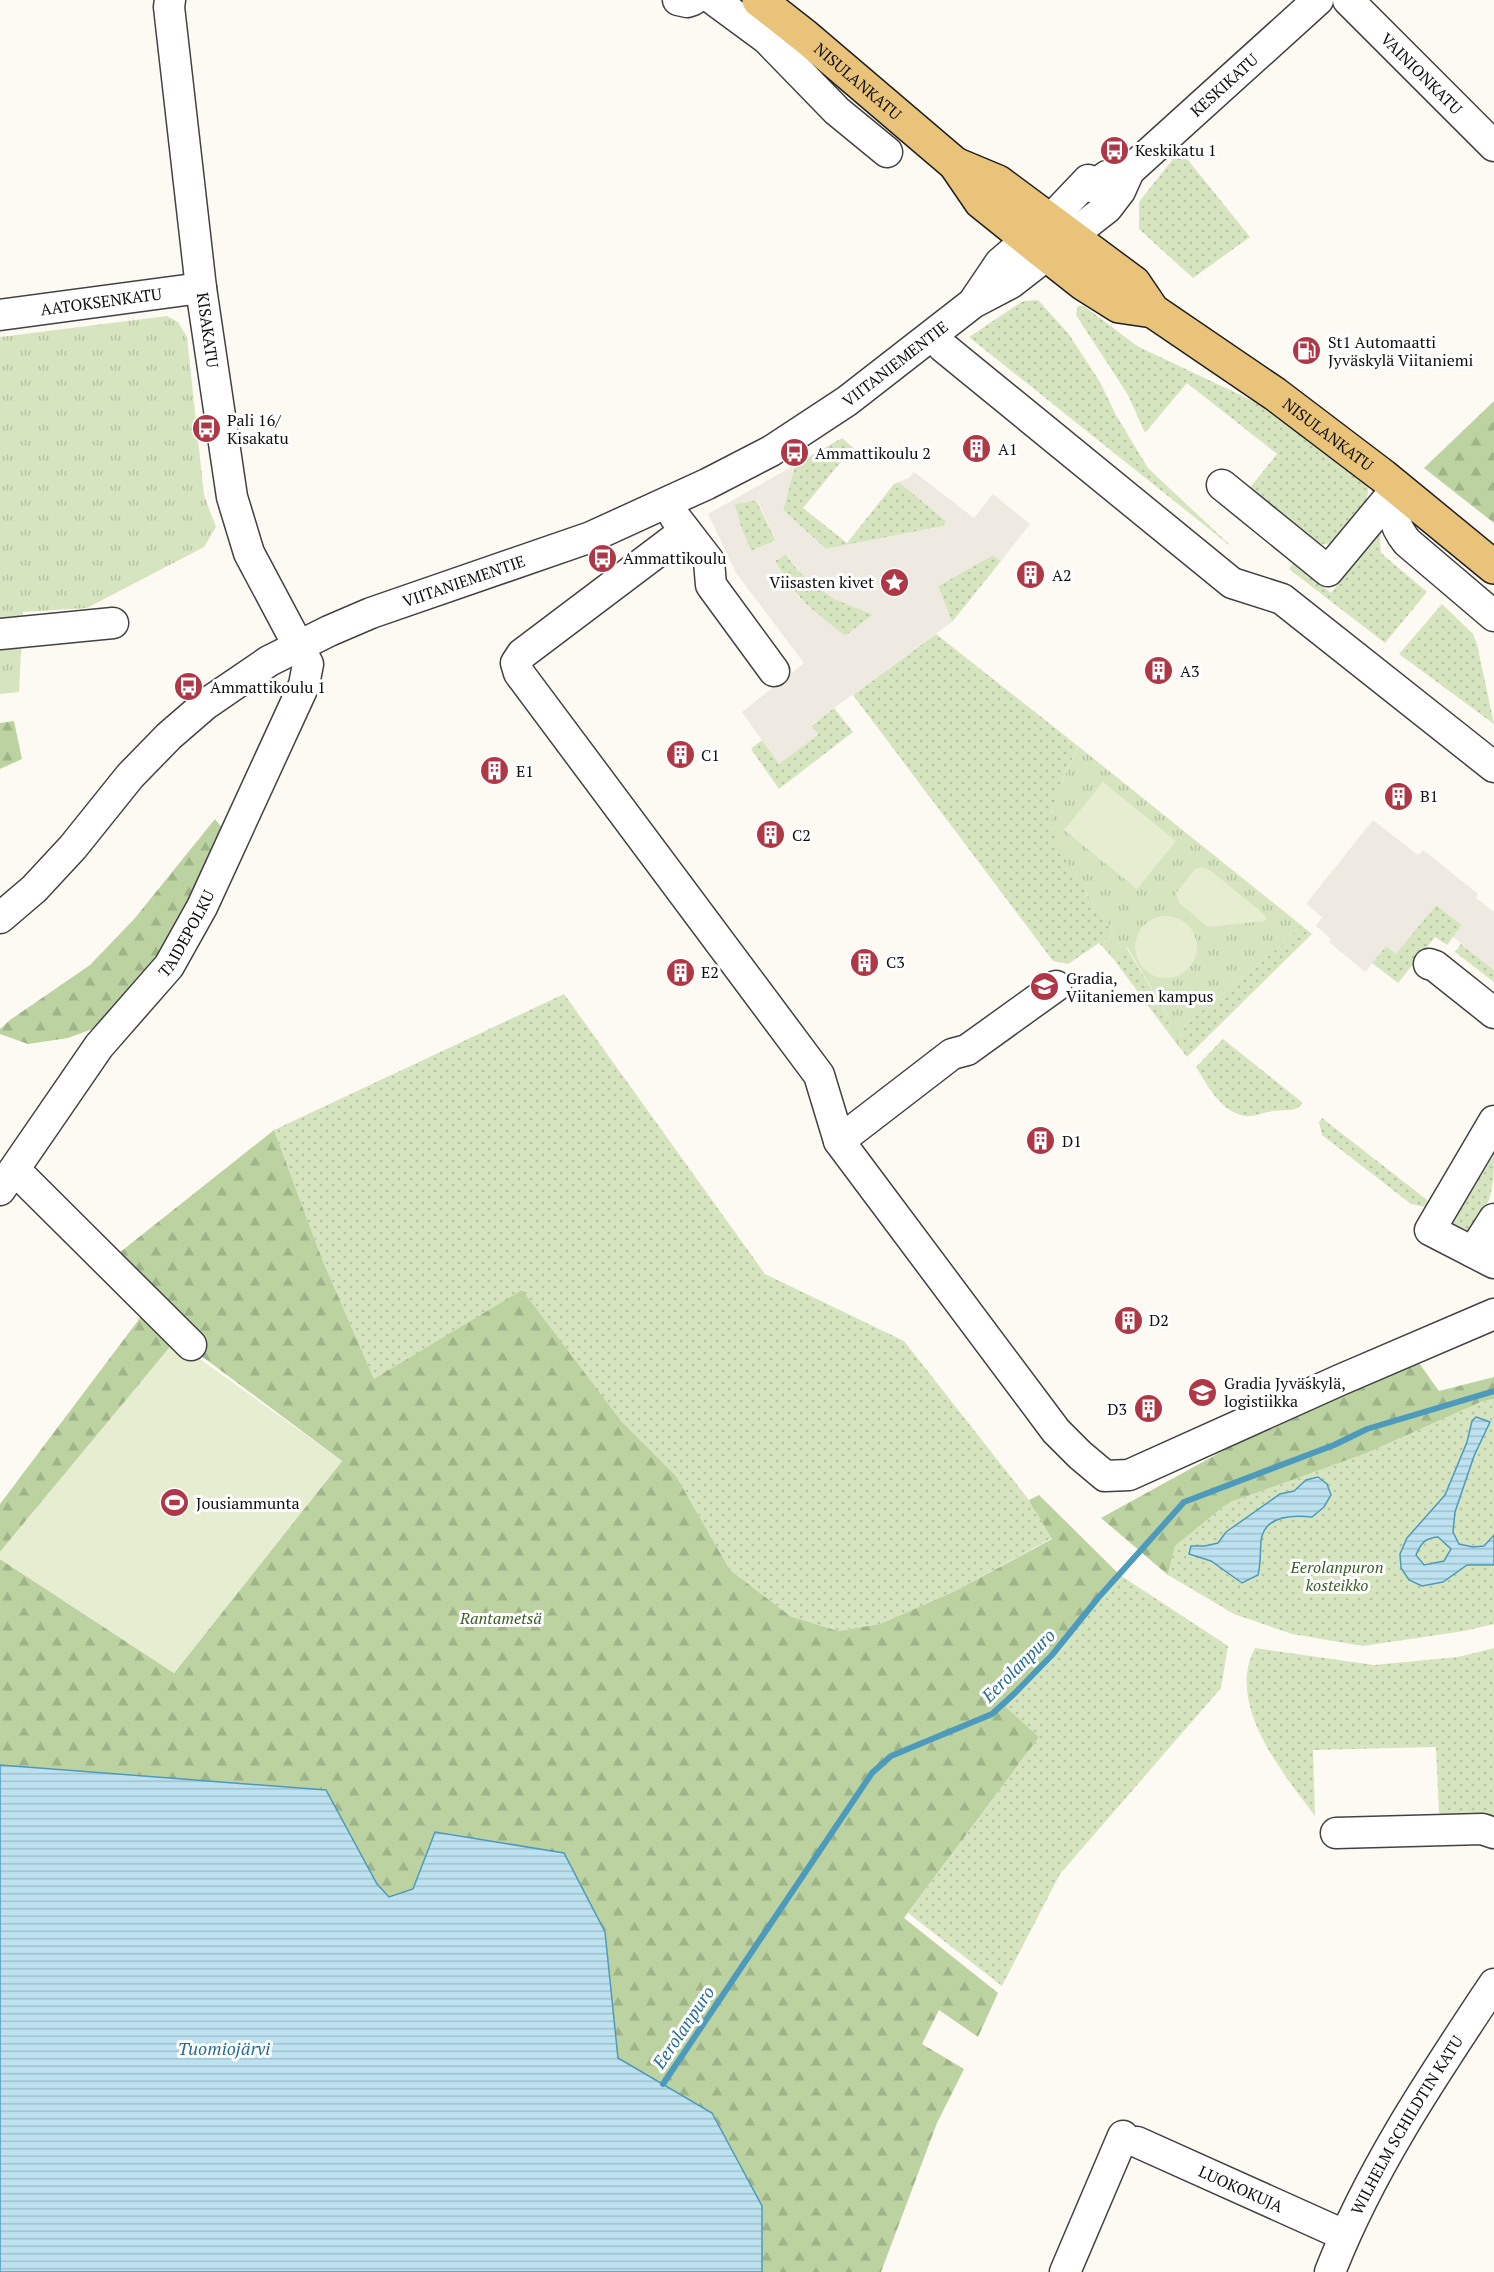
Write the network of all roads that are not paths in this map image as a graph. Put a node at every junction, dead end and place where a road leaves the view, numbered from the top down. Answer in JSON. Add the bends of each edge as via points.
{"nodes":[{"id":1,"x":170,"y":0,"type":"edge"},
{"id":2,"x":678,"y":0,"type":"edge"},
{"id":3,"x":759,"y":0,"type":"edge"},
{"id":4,"x":1318,"y":0,"type":"edge"},
{"id":5,"x":1348,"y":0,"type":"edge"},
{"id":6,"x":706,"y":3,"type":"edge"},
{"id":7,"x":1494,"y":146,"type":"edge"},
{"id":8,"x":887,"y":152,"type":"dead end"},
{"id":9,"x":1048,"y":238,"type":"junction"},
{"id":10,"x":201,"y":288,"type":"junction"},
{"id":11,"x":0,"y":315,"type":"edge"},
{"id":12,"x":943,"y":347,"type":"dead end"},
{"id":13,"x":1222,"y":485,"type":"dead end"},
{"id":14,"x":1396,"y":488,"type":"junction"},
{"id":15,"x":1494,"y":567,"type":"edge"},
{"id":16,"x":1494,"y":616,"type":"edge"},
{"id":17,"x":113,"y":623,"type":"dead end"},
{"id":18,"x":0,"y":634,"type":"edge"},
{"id":19,"x":299,"y":645,"type":"junction"},
{"id":20,"x":774,"y":670,"type":"dead end"},
{"id":21,"x":1494,"y":767,"type":"edge"},
{"id":22,"x":0,"y":918,"type":"edge"},
{"id":23,"x":1429,"y":964,"type":"dead end"},
{"id":24,"x":1056,"y":986,"type":"dead end"},
{"id":25,"x":1494,"y":1013,"type":"edge"},
{"id":26,"x":1494,"y":1121,"type":"edge"},
{"id":27,"x":839,"y":1141,"type":"junction"},
{"id":28,"x":7,"y":1180,"type":"edge"},
{"id":29,"x":1494,"y":1218,"type":"edge"},
{"id":30,"x":1484,"y":1257,"type":"edge"},
{"id":31,"x":1494,"y":1314,"type":"edge"},
{"id":32,"x":191,"y":1345,"type":"dead end"},
{"id":33,"x":1340,"y":1830,"type":"dead end"},
{"id":34,"x":1494,"y":1833,"type":"edge"},
{"id":35,"x":1494,"y":1984,"type":"edge"},
{"id":36,"x":1344,"y":2235,"type":"junction"},
{"id":37,"x":1065,"y":2272,"type":"edge"},
{"id":38,"x":1330,"y":2272,"type":"edge"}],
"edges":[{"from":1,"to":10,"type":"street","name":"KISAKATU"},
{"from":2,"to":6,"type":"street","name":"NISULANKATU"},
{"from":3,"to":9,"type":"main road","name":"NISULANKATU","via":[[955,164],[981,202]]},
{"from":4,"to":9,"type":"street","name":"KESKIKATU","via":[[1129,171],[1107,176],[1092,187],[1088,180]]},
{"from":5,"to":7,"type":"street","name":"VAINIONKATU"},
{"from":6,"to":8,"type":"street","name":"NISULANKATU","via":[[767,39],[837,111]]},
{"from":9,"to":14,"type":"main road","name":"NISULANKATU","via":[[1084,284],[1119,306],[1153,310],[1275,394]]},
{"from":9,"to":19,"type":"street","name":"VIITANIEMENTIE","via":[[1011,283],[973,303],[847,401],[771,451],[591,537],[371,613]]},
{"from":10,"to":11,"type":"street","name":"AATOKSENKATU"},
{"from":10,"to":19,"type":"street","name":"KISAKATU","via":[[232,497],[249,553]]},
{"from":12,"to":21,"type":"street","via":[[1232,583],[1282,599]]},
{"from":13,"to":14,"type":"street","via":[[1328,571]]},
{"from":14,"to":15,"type":"main road","name":"NISULANKATU"},
{"from":14,"to":16,"type":"street","via":[[1393,512],[1397,530]]},
{"from":17,"to":18,"type":"street"},
{"from":19,"to":22,"type":"street","name":"VIITANIEMENTIE","via":[[206,704],[169,736],[130,776],[73,847]]},
{"from":19,"to":28,"type":"street","name":"TAIDEPOLKU","via":[[308,664],[304,685],[202,907],[169,966],[99,1046]]},
{"from":20,"to":27,"type":"street","via":[[711,585],[709,561],[680,524],[516,663],[519,673],[819,1075]]},
{"from":23,"to":25,"type":"street"},
{"from":24,"to":27,"type":"street","via":[[967,1050],[952,1054]]},
{"from":26,"to":30,"type":"street","via":[[1430,1230]]},
{"from":27,"to":31,"type":"street","via":[[1056,1431],[1105,1476],[1129,1475],[1148,1468]]},
{"from":28,"to":32,"type":"street"},
{"from":29,"to":30,"type":"street"},
{"from":33,"to":34,"type":"street","via":[[1409,1826],[1482,1829]]},
{"from":35,"to":36,"type":"street","name":"WILHELM SCHILDTIN KATU","via":[[1411,2113]]},
{"from":36,"to":37,"type":"street","name":"LUOKOKUJA","via":[[1130,2139]]},
{"from":36,"to":38,"type":"street","name":"WILHELM SCHILDTIN KATU"}]}
